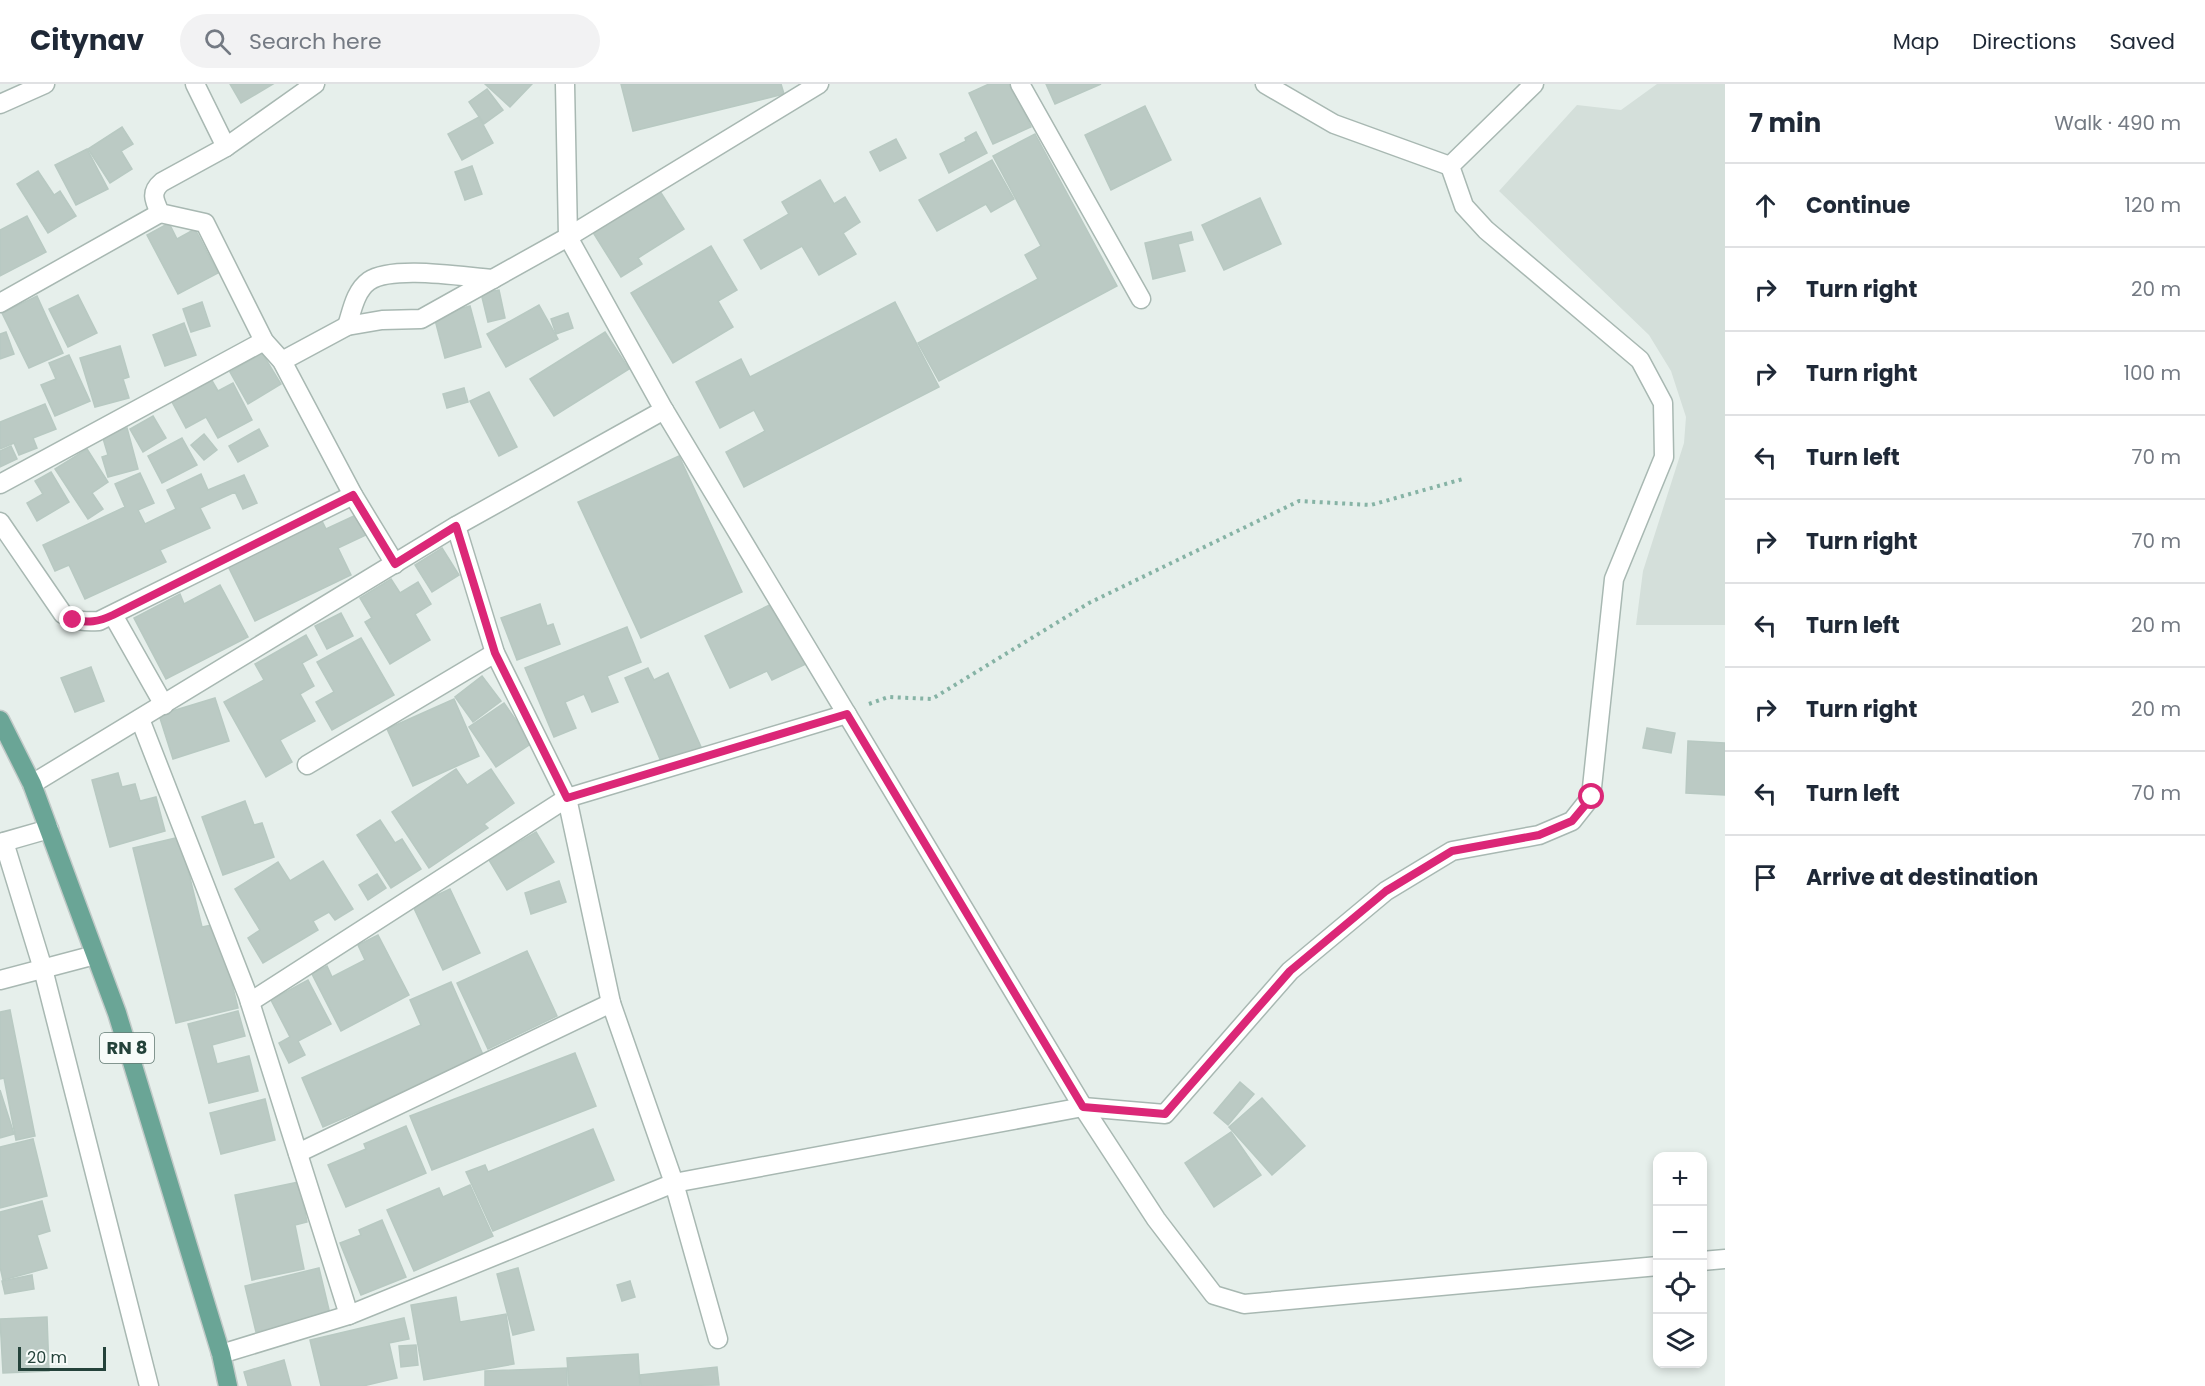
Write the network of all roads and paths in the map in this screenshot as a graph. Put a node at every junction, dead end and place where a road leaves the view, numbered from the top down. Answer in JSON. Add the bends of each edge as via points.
{"nodes":[{"id":1,"x":45,"y":84,"type":"edge"},
{"id":2,"x":195,"y":84,"type":"edge"},
{"id":3,"x":315,"y":84,"type":"edge"},
{"id":4,"x":565,"y":84,"type":"edge"},
{"id":5,"x":819,"y":84,"type":"edge"},
{"id":6,"x":1020,"y":84,"type":"edge"},
{"id":7,"x":1265,"y":84,"type":"edge"},
{"id":8,"x":1534,"y":84,"type":"edge"},
{"id":9,"x":0,"y":104,"type":"edge"},
{"id":10,"x":226,"y":147,"type":"junction"},
{"id":11,"x":1450,"y":166,"type":"junction"},
{"id":12,"x":160,"y":213,"type":"junction"},
{"id":13,"x":568,"y":237,"type":"junction"},
{"id":14,"x":493,"y":279,"type":"junction"},
{"id":15,"x":1141,"y":299,"type":"dead end"},
{"id":16,"x":0,"y":303,"type":"edge"},
{"id":17,"x":347,"y":326,"type":"junction"},
{"id":18,"x":264,"y":341,"type":"junction"},
{"id":19,"x":282,"y":361,"type":"junction"},
{"id":20,"x":664,"y":410,"type":"junction"},
{"id":21,"x":1463,"y":479,"type":"dead end"},
{"id":22,"x":0,"y":484,"type":"edge"},
{"id":23,"x":353,"y":495,"type":"junction"},
{"id":24,"x":0,"y":522,"type":"edge"},
{"id":25,"x":456,"y":526,"type":"junction"},
{"id":26,"x":395,"y":564,"type":"junction"},
{"id":27,"x":113,"y":615,"type":"junction"},
{"id":28,"x":495,"y":653,"type":"junction"},
{"id":29,"x":164,"y":705,"type":"junction"},
{"id":30,"x":847,"y":714,"type":"junction"},
{"id":31,"x":140,"y":719,"type":"junction"},
{"id":32,"x":0,"y":720,"type":"edge"},
{"id":33,"x":307,"y":765,"type":"dead end"},
{"id":34,"x":32,"y":784,"type":"junction"},
{"id":35,"x":567,"y":798,"type":"junction"},
{"id":36,"x":49,"y":829,"type":"junction"},
{"id":37,"x":2,"y":843,"type":"edge"},
{"id":38,"x":95,"y":955,"type":"junction"},
{"id":39,"x":43,"y":969,"type":"junction"},
{"id":40,"x":0,"y":980,"type":"edge"},
{"id":41,"x":250,"y":1002,"type":"junction"},
{"id":42,"x":611,"y":1003,"type":"junction"},
{"id":43,"x":1083,"y":1107,"type":"junction"},
{"id":44,"x":298,"y":1153,"type":"junction"},
{"id":45,"x":674,"y":1183,"type":"junction"},
{"id":46,"x":1725,"y":1259,"type":"edge"},
{"id":47,"x":1707,"y":1261,"type":"edge"},
{"id":48,"x":1653,"y":1266,"type":"edge"},
{"id":49,"x":349,"y":1315,"type":"junction"},
{"id":50,"x":718,"y":1339,"type":"dead end"},
{"id":51,"x":221,"y":1354,"type":"junction"},
{"id":52,"x":149,"y":1386,"type":"edge"},
{"id":53,"x":228,"y":1386,"type":"edge"}],
"edges":[{"from":1,"to":9,"type":"street"},
{"from":2,"to":10,"type":"street"},
{"from":3,"to":10,"type":"street"},
{"from":4,"to":13,"type":"street"},
{"from":5,"to":13,"type":"street"},
{"from":6,"to":15,"type":"street"},
{"from":7,"to":11,"type":"street","via":[[1334,124]]},
{"from":8,"to":11,"type":"street"},
{"from":10,"to":12,"type":"street","via":[[157,186],[153,198]]},
{"from":11,"to":43,"type":"street","via":[[1464,206],[1640,360],[1663,403],[1664,457],[1614,579],[1592,797],[1572,821],[1539,835],[1452,851],[1386,891],[1290,971],[1165,1114]]},
{"from":12,"to":16,"type":"street"},
{"from":12,"to":18,"type":"street","via":[[205,223]]},
{"from":13,"to":14,"type":"street"},
{"from":13,"to":20,"type":"street"},
{"from":14,"to":17,"type":"street","via":[[421,319]]},
{"from":14,"to":17,"type":"street","via":[[420,273],[391,274],[369,281],[356,296]]},
{"from":17,"to":19,"type":"street"},
{"from":18,"to":19,"type":"street"},
{"from":18,"to":22,"type":"street"},
{"from":19,"to":23,"type":"street"},
{"from":20,"to":25,"type":"street"},
{"from":20,"to":30,"type":"street"},
{"from":21,"to":30,"type":"path","via":[[1371,505],[1299,501],[1089,603],[932,699],[888,697]]},
{"from":23,"to":26,"type":"street"},
{"from":23,"to":27,"type":"street"},
{"from":24,"to":27,"type":"street","via":[[63,614],[86,622]]},
{"from":25,"to":26,"type":"street"},
{"from":25,"to":28,"type":"street"},
{"from":26,"to":29,"type":"street"},
{"from":27,"to":29,"type":"street"},
{"from":28,"to":33,"type":"street"},
{"from":28,"to":35,"type":"street"},
{"from":29,"to":31,"type":"street"},
{"from":30,"to":35,"type":"street"},
{"from":30,"to":43,"type":"street"},
{"from":31,"to":34,"type":"street"},
{"from":31,"to":41,"type":"street"},
{"from":32,"to":34,"type":"main road","number":"RN 8"},
{"from":34,"to":36,"type":"main road","number":"RN 8"},
{"from":35,"to":41,"type":"street"},
{"from":35,"to":42,"type":"street"},
{"from":36,"to":37,"type":"street"},
{"from":36,"to":38,"type":"main road","number":"RN 8"},
{"from":37,"to":39,"type":"street"},
{"from":38,"to":39,"type":"street"},
{"from":38,"to":51,"type":"main road","number":"RN 8","via":[[117,1013]]},
{"from":39,"to":40,"type":"street"},
{"from":39,"to":52,"type":"street"},
{"from":41,"to":44,"type":"street"},
{"from":42,"to":44,"type":"street"},
{"from":42,"to":45,"type":"street"},
{"from":43,"to":45,"type":"street"},
{"from":43,"to":48,"type":"street","via":[[1156,1220],[1214,1295],[1244,1304]]},
{"from":44,"to":49,"type":"street"},
{"from":45,"to":49,"type":"street"},
{"from":45,"to":50,"type":"street"},
{"from":46,"to":47,"type":"street"},
{"from":49,"to":51,"type":"street"},
{"from":51,"to":53,"type":"main road","number":"RN 8"}]}
